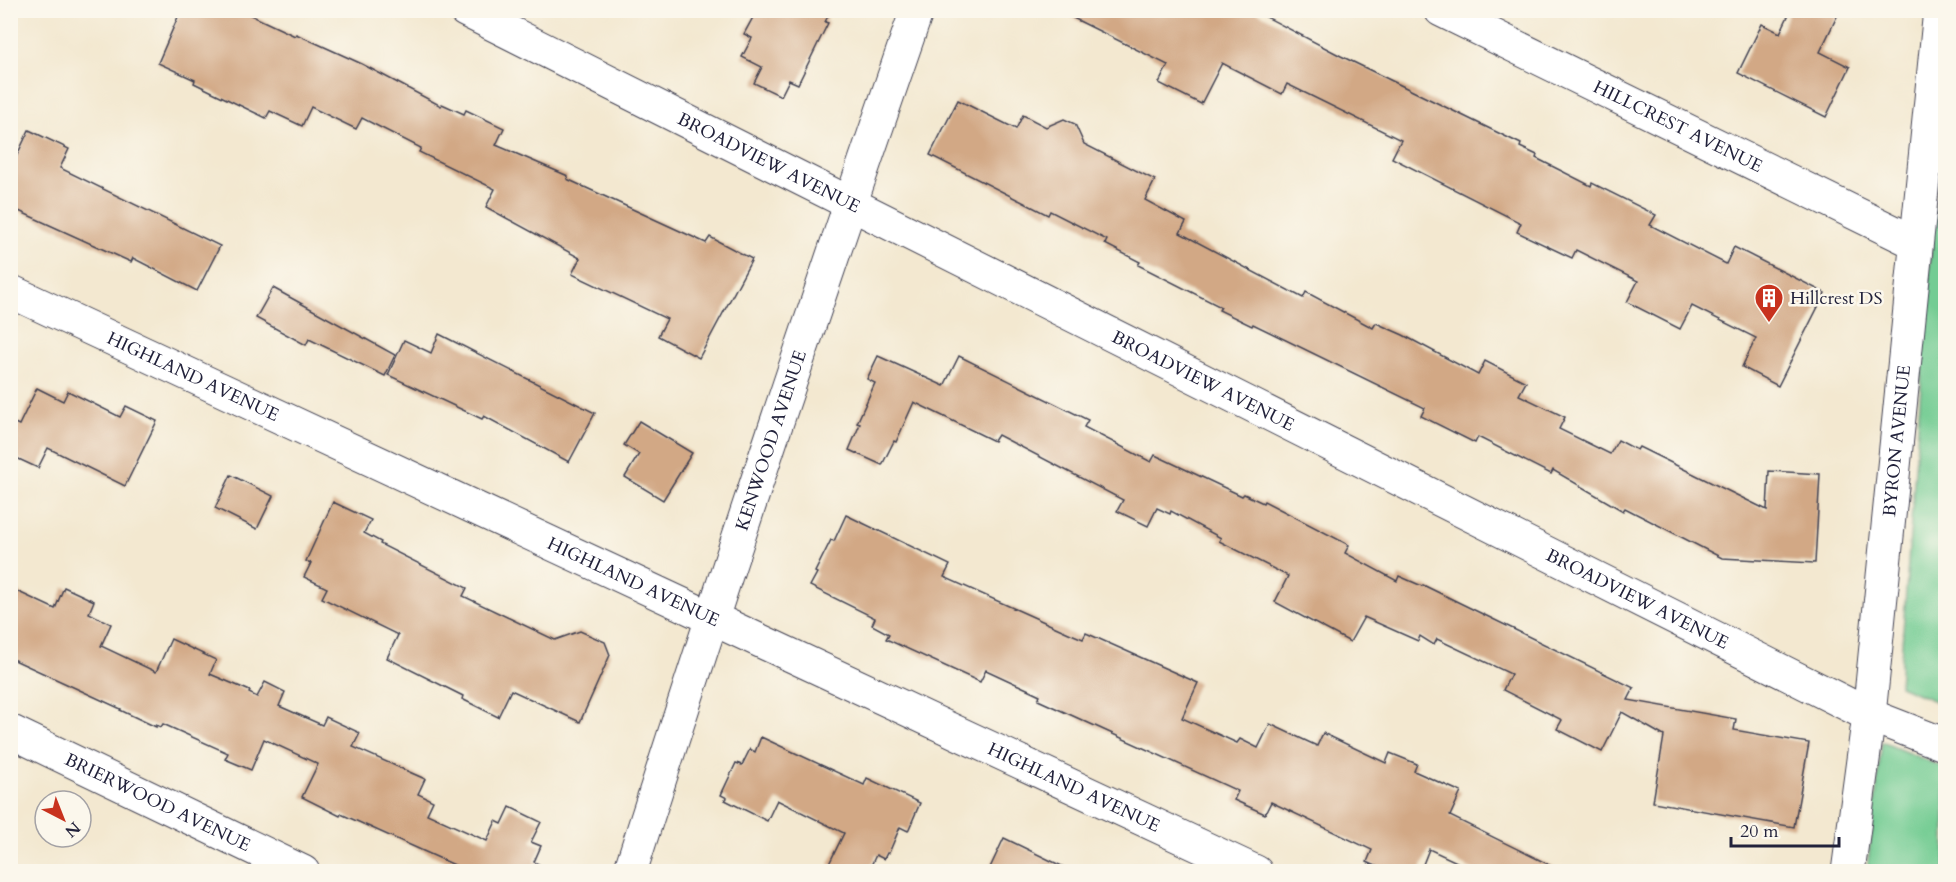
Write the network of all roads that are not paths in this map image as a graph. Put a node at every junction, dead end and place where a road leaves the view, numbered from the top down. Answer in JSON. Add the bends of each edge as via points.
{"nodes":[{"id":1,"x":465,"y":10,"type":"edge"},
{"id":2,"x":918,"y":10,"type":"edge"},
{"id":3,"x":1441,"y":10,"type":"edge"},
{"id":4,"x":1940,"y":10,"type":"edge"},
{"id":5,"x":850,"y":204,"type":"junction"},
{"id":6,"x":1916,"y":243,"type":"junction"},
{"id":7,"x":10,"y":291,"type":"edge"},
{"id":8,"x":711,"y":618,"type":"junction"},
{"id":9,"x":1869,"y":715,"type":"junction"},
{"id":10,"x":10,"y":731,"type":"edge"},
{"id":11,"x":1946,"y":745,"type":"edge"},
{"id":12,"x":303,"y":872,"type":"edge"},
{"id":13,"x":630,"y":872,"type":"edge"},
{"id":14,"x":1257,"y":872,"type":"edge"},
{"id":15,"x":1848,"y":872,"type":"edge"}],
"edges":[{"from":1,"to":5,"type":"street","name":"BROADVIEW AVENUE"},
{"from":2,"to":5,"type":"street","name":"KENWOOD AVENUE"},
{"from":3,"to":6,"type":"street","name":"HILLCREST AVENUE"},
{"from":4,"to":6,"type":"street","name":"BYRON AVENUE"},
{"from":5,"to":8,"type":"street","name":"KENWOOD AVENUE"},
{"from":5,"to":9,"type":"street","name":"BROADVIEW AVENUE"},
{"from":6,"to":9,"type":"street","name":"BYRON AVENUE"},
{"from":7,"to":8,"type":"street","name":"HIGHLAND AVENUE"},
{"from":8,"to":13,"type":"street","name":"KENWOOD AVENUE"},
{"from":8,"to":14,"type":"street","name":"HIGHLAND AVENUE"},
{"from":9,"to":11,"type":"street","name":"BROADVIEW AVENUE"},
{"from":9,"to":15,"type":"street","name":"BYRON AVENUE"},
{"from":10,"to":12,"type":"street","name":"BRIERWOOD AVENUE"}]}
